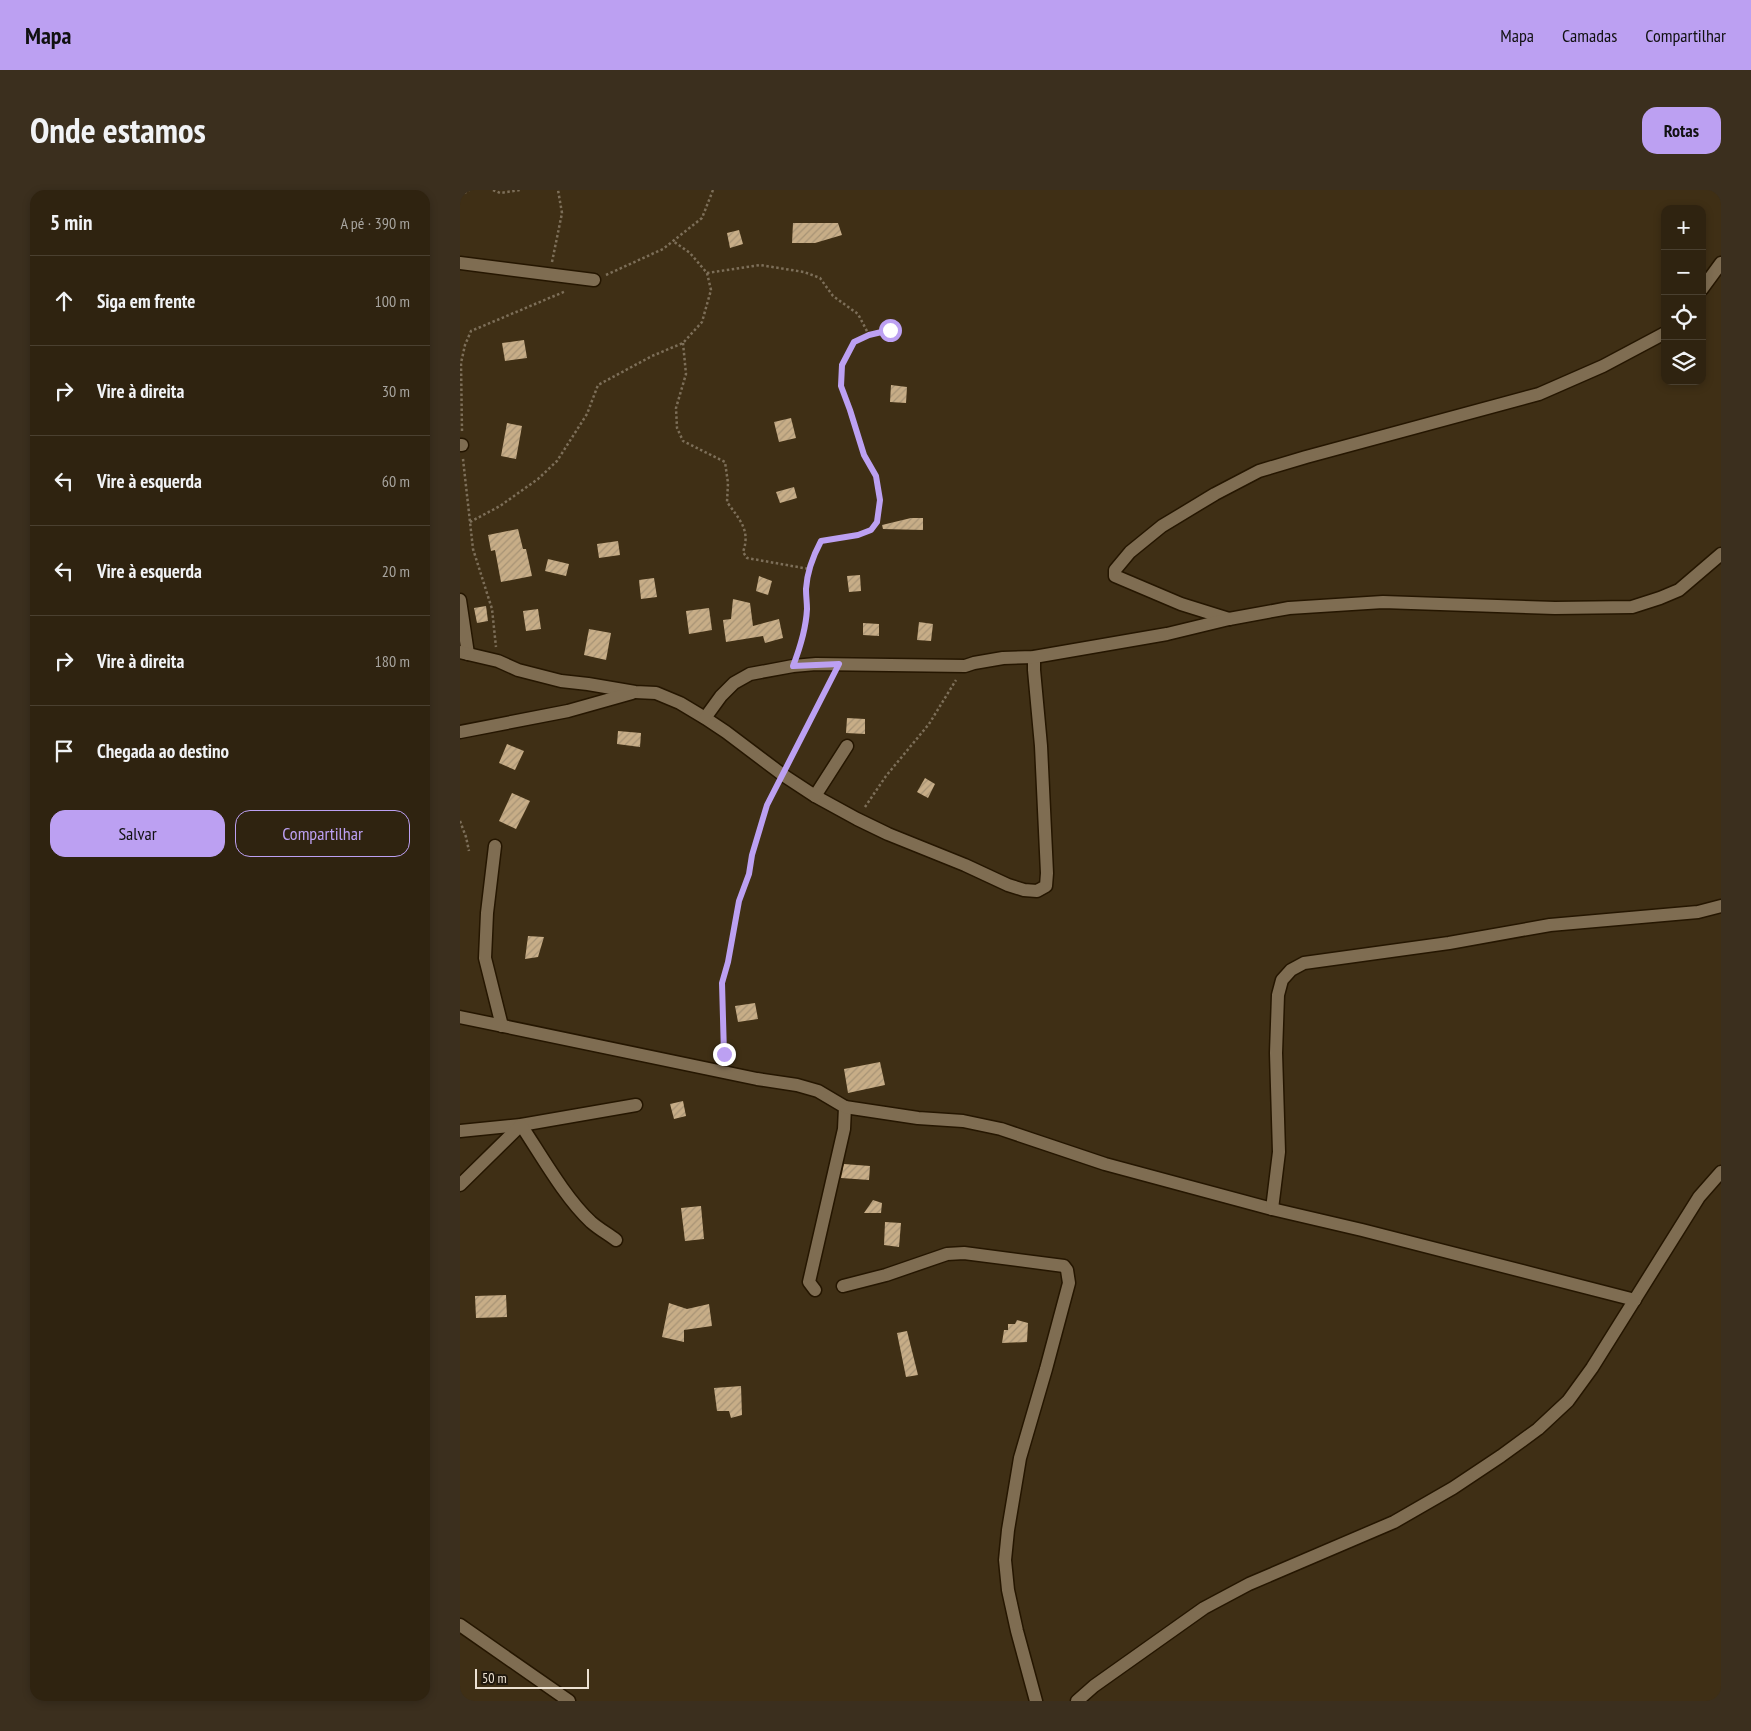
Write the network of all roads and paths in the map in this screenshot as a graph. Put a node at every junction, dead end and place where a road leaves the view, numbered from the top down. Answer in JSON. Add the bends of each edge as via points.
{"nodes":[{"id":1,"x":469,"y":190,"type":"edge"},
{"id":2,"x":493,"y":190,"type":"edge"},
{"id":3,"x":520,"y":190,"type":"edge"},
{"id":4,"x":558,"y":190,"type":"edge"},
{"id":5,"x":713,"y":190,"type":"edge"},
{"id":6,"x":460,"y":196,"type":"edge"},
{"id":7,"x":673,"y":241,"type":"junction"},
{"id":8,"x":460,"y":263,"type":"edge"},
{"id":9,"x":1721,"y":263,"type":"edge"},
{"id":10,"x":707,"y":273,"type":"junction"},
{"id":11,"x":555,"y":275,"type":"junction"},
{"id":12,"x":594,"y":280,"type":"joint"},
{"id":13,"x":1706,"y":284,"type":"edge"},
{"id":14,"x":570,"y":290,"type":"dead end"},
{"id":15,"x":890,"y":330,"type":"dead end"},
{"id":16,"x":869,"y":335,"type":"junction"},
{"id":17,"x":1661,"y":335,"type":"edge"},
{"id":18,"x":683,"y":343,"type":"junction"},
{"id":19,"x":461,"y":445,"type":"edge"},
{"id":20,"x":470,"y":522,"type":"junction"},
{"id":21,"x":1721,"y":554,"type":"edge"},
{"id":22,"x":809,"y":568,"type":"junction"},
{"id":23,"x":460,"y":600,"type":"edge"},
{"id":24,"x":1229,"y":619,"type":"junction"},
{"id":25,"x":464,"y":653,"type":"edge"},
{"id":26,"x":1034,"y":657,"type":"junction"},
{"id":27,"x":498,"y":661,"type":"junction"},
{"id":28,"x":839,"y":664,"type":"junction"},
{"id":29,"x":793,"y":666,"type":"junction"},
{"id":30,"x":964,"y":666,"type":"junction"},
{"id":31,"x":635,"y":692,"type":"junction"},
{"id":32,"x":705,"y":718,"type":"junction"},
{"id":33,"x":460,"y":732,"type":"edge"},
{"id":34,"x":846,"y":746,"type":"dead end"},
{"id":35,"x":782,"y":775,"type":"junction"},
{"id":36,"x":815,"y":796,"type":"junction"},
{"id":37,"x":857,"y":819,"type":"junction"},
{"id":38,"x":460,"y":821,"type":"edge"},
{"id":39,"x":495,"y":846,"type":"dead end"},
{"id":40,"x":469,"y":851,"type":"dead end"},
{"id":41,"x":1721,"y":906,"type":"edge"},
{"id":42,"x":460,"y":1017,"type":"edge"},
{"id":43,"x":502,"y":1026,"type":"junction"},
{"id":44,"x":725,"y":1072,"type":"junction"},
{"id":45,"x":636,"y":1105,"type":"dead end"},
{"id":46,"x":844,"y":1107,"type":"junction"},
{"id":47,"x":521,"y":1125,"type":"junction"},
{"id":48,"x":460,"y":1131,"type":"edge"},
{"id":49,"x":1721,"y":1172,"type":"edge"},
{"id":50,"x":460,"y":1185,"type":"edge"},
{"id":51,"x":1272,"y":1209,"type":"junction"},
{"id":52,"x":616,"y":1240,"type":"dead end"},
{"id":53,"x":843,"y":1286,"type":"dead end"},
{"id":54,"x":815,"y":1290,"type":"dead end"},
{"id":55,"x":1635,"y":1300,"type":"junction"},
{"id":56,"x":460,"y":1625,"type":"edge"},
{"id":57,"x":569,"y":1701,"type":"edge"},
{"id":58,"x":1036,"y":1701,"type":"edge"},
{"id":59,"x":1077,"y":1701,"type":"edge"}],
"edges":[{"from":1,"to":6,"type":"path"},
{"from":2,"to":3,"type":"path","via":[[500,193]]},
{"from":4,"to":11,"type":"path","via":[[562,213],[552,262]]},
{"from":5,"to":7,"type":"path","via":[[702,218]]},
{"from":7,"to":10,"type":"path","via":[[690,253]]},
{"from":7,"to":12,"type":"path","via":[[663,249]]},
{"from":8,"to":11,"type":"street"},
{"from":9,"to":13,"type":"street"},
{"from":10,"to":16,"type":"path","via":[[760,265],[820,278],[833,296],[858,314]]},
{"from":10,"to":18,"type":"path","via":[[711,290],[702,322]]},
{"from":11,"to":12,"type":"street"},
{"from":14,"to":19,"type":"path","via":[[471,331],[461,363]]},
{"from":15,"to":16,"type":"path"},
{"from":16,"to":22,"type":"path","via":[[854,342],[842,365],[841,386],[864,455],[876,476],[880,500],[877,522],[871,530],[858,535],[821,541]]},
{"from":17,"to":24,"type":"street","via":[[1603,366],[1539,394],[1259,471],[1162,526],[1130,552],[1115,570],[1115,576],[1120,579]]},
{"from":18,"to":20,"type":"path","via":[[598,385],[587,414],[556,461],[538,479],[500,506]]},
{"from":18,"to":22,"type":"path","via":[[686,374],[676,408],[677,428],[683,441],[725,462],[727,502],[741,521],[747,541],[743,552],[747,558]]},
{"from":19,"to":20,"type":"path"},
{"from":20,"to":27,"type":"path","via":[[473,549],[492,609]]},
{"from":21,"to":24,"type":"street","via":[[1679,590],[1632,607],[1554,608],[1383,602],[1289,608]]},
{"from":22,"to":29,"type":"path","via":[[806,618]]},
{"from":23,"to":25,"type":"street"},
{"from":24,"to":26,"type":"street","via":[[1167,634]]},
{"from":25,"to":27,"type":"street"},
{"from":26,"to":30,"type":"street","via":[[1003,658]]},
{"from":26,"to":37,"type":"street","via":[[1046,886],[1036,891],[1008,885]]},
{"from":27,"to":31,"type":"street","via":[[518,670],[561,681]]},
{"from":28,"to":29,"type":"street"},
{"from":28,"to":30,"type":"street"},
{"from":28,"to":35,"type":"path"},
{"from":29,"to":32,"type":"street","via":[[750,674],[734,683]]},
{"from":30,"to":37,"type":"path","via":[[929,724],[886,776]]},
{"from":31,"to":32,"type":"street","via":[[656,693]]},
{"from":31,"to":33,"type":"street","via":[[568,711]]},
{"from":32,"to":35,"type":"street"},
{"from":34,"to":36,"type":"street"},
{"from":35,"to":36,"type":"street"},
{"from":35,"to":44,"type":"path","via":[[767,805],[752,855],[722,983]]},
{"from":36,"to":37,"type":"street"},
{"from":38,"to":40,"type":"path"},
{"from":39,"to":43,"type":"street","via":[[486,913],[485,958]]},
{"from":41,"to":51,"type":"street","via":[[1698,912],[1550,925],[1304,963],[1291,970],[1282,980],[1278,995],[1278,1152]]},
{"from":42,"to":43,"type":"street"},
{"from":43,"to":44,"type":"street"},
{"from":44,"to":46,"type":"street","via":[[818,1090]]},
{"from":45,"to":47,"type":"street"},
{"from":46,"to":51,"type":"street","via":[[963,1121],[1001,1129],[1105,1164]]},
{"from":46,"to":54,"type":"street","via":[[844,1129],[809,1282]]},
{"from":47,"to":48,"type":"street"},
{"from":47,"to":50,"type":"street"},
{"from":47,"to":52,"type":"street","via":[[558,1182],[591,1222]]},
{"from":49,"to":55,"type":"street","via":[[1699,1197]]},
{"from":51,"to":55,"type":"street"},
{"from":53,"to":58,"type":"street","via":[[947,1254],[998,1257],[1064,1266],[1067,1270],[1069,1283],[1020,1458],[1005,1560],[1017,1631]]},
{"from":55,"to":59,"type":"street","via":[[1568,1401],[1501,1456],[1394,1522],[1249,1584],[1204,1608]]},
{"from":56,"to":57,"type":"street"}]}
